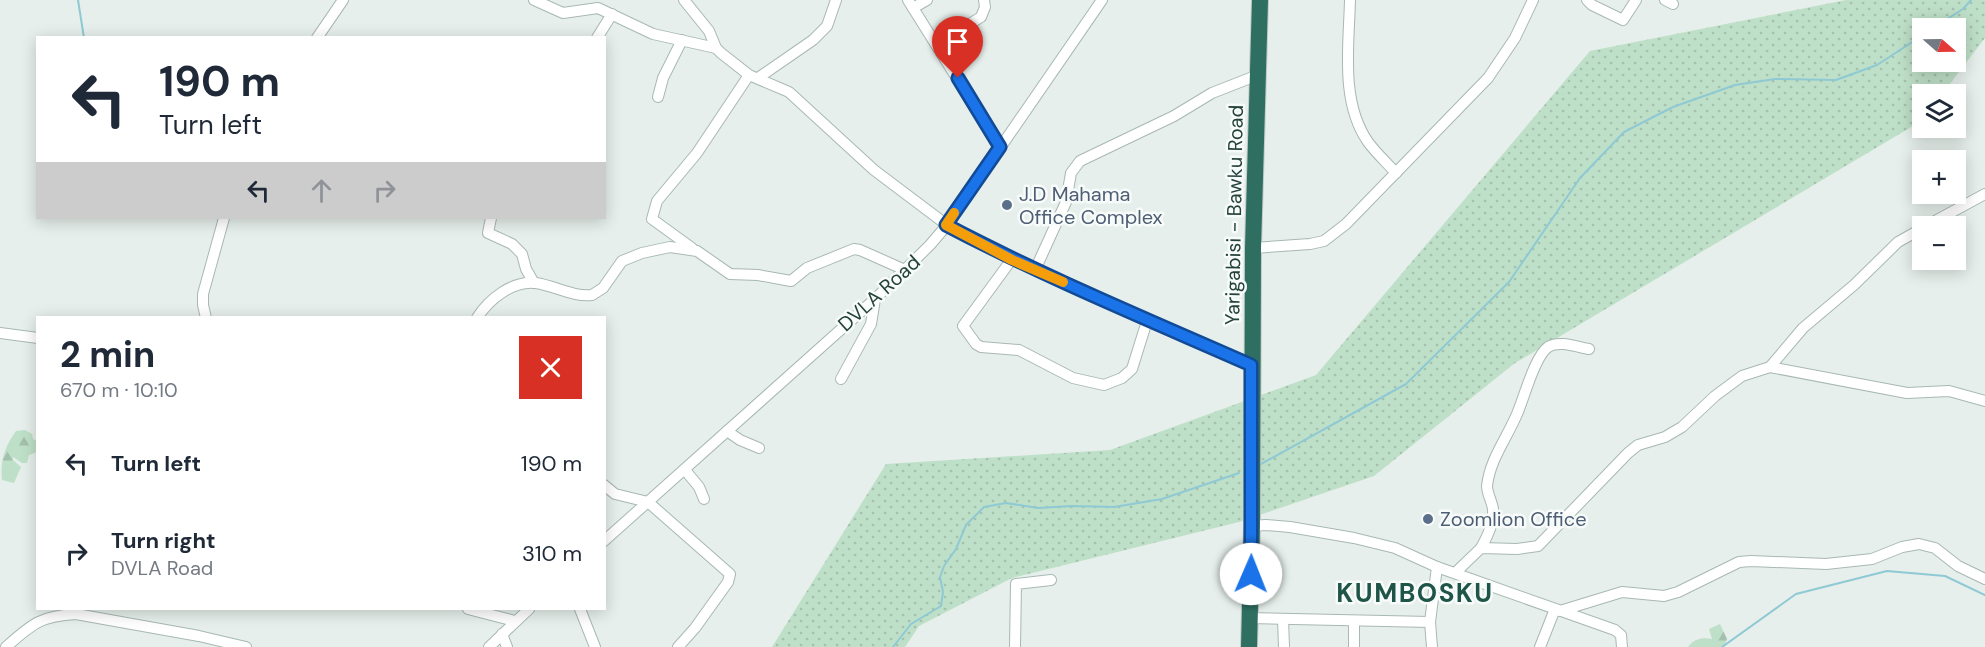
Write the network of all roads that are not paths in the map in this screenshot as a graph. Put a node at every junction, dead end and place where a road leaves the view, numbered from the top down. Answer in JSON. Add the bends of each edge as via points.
{"nodes":[{"id":1,"x":343,"y":0,"type":"edge"},
{"id":2,"x":534,"y":0,"type":"edge"},
{"id":3,"x":684,"y":0,"type":"edge"},
{"id":4,"x":836,"y":0,"type":"edge"},
{"id":5,"x":927,"y":0,"type":"edge"},
{"id":6,"x":984,"y":0,"type":"edge"},
{"id":7,"x":1102,"y":0,"type":"edge"},
{"id":8,"x":1260,"y":0,"type":"edge"},
{"id":9,"x":1350,"y":0,"type":"edge"},
{"id":10,"x":1533,"y":0,"type":"edge"},
{"id":11,"x":1587,"y":0,"type":"edge"},
{"id":12,"x":1636,"y":0,"type":"edge"},
{"id":13,"x":911,"y":4,"type":"edge"},
{"id":14,"x":612,"y":14,"type":"junction"},
{"id":15,"x":318,"y":36,"type":"edge"},
{"id":16,"x":598,"y":36,"type":"edge"},
{"id":17,"x":682,"y":40,"type":"junction"},
{"id":18,"x":937,"y":44,"type":"junction"},
{"id":19,"x":716,"y":48,"type":"junction"},
{"id":20,"x":1258,"y":75,"type":"junction"},
{"id":21,"x":753,"y":76,"type":"junction"},
{"id":22,"x":658,"y":97,"type":"dead end"},
{"id":23,"x":1000,"y":147,"type":"junction"},
{"id":24,"x":1396,"y":173,"type":"junction"},
{"id":25,"x":1985,"y":194,"type":"edge"},
{"id":26,"x":1945,"y":216,"type":"edge"},
{"id":27,"x":224,"y":219,"type":"edge"},
{"id":28,"x":491,"y":219,"type":"edge"},
{"id":29,"x":946,"y":225,"type":"junction"},
{"id":30,"x":1912,"y":234,"type":"edge"},
{"id":31,"x":1253,"y":248,"type":"junction"},
{"id":32,"x":697,"y":251,"type":"junction"},
{"id":33,"x":1012,"y":260,"type":"junction"},
{"id":34,"x":905,"y":270,"type":"junction"},
{"id":35,"x":1035,"y":270,"type":"junction"},
{"id":36,"x":534,"y":283,"type":"junction"},
{"id":37,"x":875,"y":299,"type":"junction"},
{"id":38,"x":206,"y":316,"type":"edge"},
{"id":39,"x":479,"y":316,"type":"edge"},
{"id":40,"x":1147,"y":321,"type":"junction"},
{"id":41,"x":0,"y":333,"type":"edge"},
{"id":42,"x":36,"y":338,"type":"edge"},
{"id":43,"x":1589,"y":349,"type":"dead end"},
{"id":44,"x":1251,"y":365,"type":"junction"},
{"id":45,"x":1770,"y":367,"type":"junction"},
{"id":46,"x":841,"y":379,"type":"dead end"},
{"id":47,"x":1985,"y":400,"type":"edge"},
{"id":48,"x":727,"y":431,"type":"junction"},
{"id":49,"x":759,"y":448,"type":"dead end"},
{"id":50,"x":685,"y":470,"type":"junction"},
{"id":51,"x":606,"y":487,"type":"edge"},
{"id":52,"x":705,"y":499,"type":"dead end"},
{"id":53,"x":648,"y":502,"type":"junction"},
{"id":54,"x":1252,"y":526,"type":"junction"},
{"id":55,"x":606,"y":539,"type":"edge"},
{"id":56,"x":1481,"y":548,"type":"junction"},
{"id":57,"x":1437,"y":567,"type":"junction"},
{"id":58,"x":1456,"y":572,"type":"junction"},
{"id":59,"x":1985,"y":579,"type":"edge"},
{"id":60,"x":1051,"y":580,"type":"dead end"},
{"id":61,"x":472,"y":610,"type":"edge"},
{"id":62,"x":528,"y":610,"type":"edge"},
{"id":63,"x":580,"y":610,"type":"edge"},
{"id":64,"x":1557,"y":610,"type":"junction"},
{"id":65,"x":1250,"y":618,"type":"junction"},
{"id":66,"x":1283,"y":619,"type":"junction"},
{"id":67,"x":515,"y":621,"type":"junction"},
{"id":68,"x":1354,"y":622,"type":"junction"},
{"id":69,"x":1430,"y":622,"type":"junction"},
{"id":70,"x":502,"y":634,"type":"junction"},
{"id":71,"x":6,"y":647,"type":"edge"},
{"id":72,"x":246,"y":647,"type":"edge"},
{"id":73,"x":489,"y":647,"type":"edge"},
{"id":74,"x":507,"y":647,"type":"edge"},
{"id":75,"x":595,"y":647,"type":"edge"},
{"id":76,"x":678,"y":647,"type":"edge"},
{"id":77,"x":1015,"y":647,"type":"edge"},
{"id":78,"x":1249,"y":647,"type":"edge"},
{"id":79,"x":1284,"y":647,"type":"edge"},
{"id":80,"x":1354,"y":647,"type":"edge"},
{"id":81,"x":1432,"y":647,"type":"edge"},
{"id":82,"x":1540,"y":647,"type":"edge"},
{"id":83,"x":1622,"y":647,"type":"edge"}],
"edges":[{"from":1,"to":15,"type":"street"},
{"from":2,"to":14,"type":"street","via":[[563,13],[598,8]]},
{"from":3,"to":19,"type":"street","via":[[709,31]]},
{"from":4,"to":21,"type":"street","via":[[827,26],[813,40]]},
{"from":5,"to":13,"type":"street"},
{"from":6,"to":18,"type":"street","via":[[981,17]]},
{"from":7,"to":23,"type":"street","name":"DVLA Road"},
{"from":8,"to":20,"type":"highway","name":"Yarigabisi - Bawku Road"},
{"from":9,"to":24,"type":"street","via":[[1348,74],[1356,118],[1368,141]]},
{"from":10,"to":24,"type":"street","via":[[1515,38],[1488,78]]},
{"from":11,"to":12,"type":"street","via":[[1620,20],[1626,18]]},
{"from":13,"to":18,"type":"street"},
{"from":14,"to":16,"type":"street"},
{"from":14,"to":17,"type":"street","via":[[653,34]]},
{"from":17,"to":19,"type":"street"},
{"from":17,"to":22,"type":"street"},
{"from":18,"to":23,"type":"street"},
{"from":19,"to":21,"type":"street"},
{"from":20,"to":31,"type":"highway","name":"Yarigabisi - Bawku Road"},
{"from":20,"to":35,"type":"street","via":[[1212,93],[1174,116],[1080,161],[1071,173],[1066,202]]},
{"from":21,"to":29,"type":"street","via":[[789,92],[874,170]]},
{"from":21,"to":32,"type":"street","via":[[657,201],[652,214],[655,222]]},
{"from":23,"to":29,"type":"street","name":"DVLA Road"},
{"from":24,"to":31,"type":"street","via":[[1324,241]]},
{"from":25,"to":26,"type":"street"},
{"from":27,"to":38,"type":"street","via":[[203,294]]},
{"from":28,"to":36,"type":"street","via":[[488,233],[512,244],[522,254]]},
{"from":29,"to":33,"type":"street"},
{"from":29,"to":34,"type":"street","name":"DVLA Road"},
{"from":30,"to":45,"type":"street","via":[[1898,242],[1803,328]]},
{"from":31,"to":44,"type":"highway","name":"Yarigabisi - Bawku Road"},
{"from":32,"to":34,"type":"street","via":[[730,274],[791,281],[807,268],[854,249]]},
{"from":32,"to":36,"type":"street","via":[[662,248],[622,261],[603,288],[592,295]]},
{"from":33,"to":35,"type":"street"},
{"from":33,"to":40,"type":"street","via":[[963,326],[981,347],[1019,350],[1074,378],[1104,385],[1132,369]]},
{"from":34,"to":37,"type":"street","name":"DVLA Road"},
{"from":35,"to":40,"type":"street"},
{"from":36,"to":39,"type":"street","via":[[518,285],[496,296]]},
{"from":37,"to":46,"type":"street","via":[[871,324]]},
{"from":37,"to":48,"type":"street","name":"DVLA Road"},
{"from":40,"to":44,"type":"street"},
{"from":41,"to":42,"type":"street"},
{"from":43,"to":56,"type":"street","via":[[1560,344],[1542,353],[1492,465],[1487,488],[1493,509],[1491,529]]},
{"from":44,"to":54,"type":"highway","name":"Yarigabisi - Bawku Road"},
{"from":45,"to":47,"type":"street","via":[[1907,393],[1949,392]]},
{"from":45,"to":56,"type":"street","via":[[1742,376],[1682,427],[1628,453],[1538,546]]},
{"from":48,"to":49,"type":"street"},
{"from":48,"to":50,"type":"street","name":"DVLA Road"},
{"from":50,"to":52,"type":"street"},
{"from":50,"to":53,"type":"street","name":"DVLA Road"},
{"from":51,"to":53,"type":"street","via":[[615,494]]},
{"from":53,"to":55,"type":"street","name":"DVLA Road"},
{"from":53,"to":76,"type":"street","via":[[730,574],[728,582]]},
{"from":54,"to":57,"type":"street","via":[[1290,527],[1354,538],[1395,548]]},
{"from":54,"to":65,"type":"highway","name":"Yarigabisi - Bawku Road"},
{"from":56,"to":58,"type":"street"},
{"from":57,"to":58,"type":"street"},
{"from":57,"to":69,"type":"street"},
{"from":58,"to":64,"type":"street"},
{"from":59,"to":64,"type":"street","via":[[1958,566],[1935,548],[1918,544],[1872,559],[1826,564],[1739,562],[1664,596],[1622,592]]},
{"from":60,"to":77,"type":"street","via":[[1016,584]]},
{"from":61,"to":67,"type":"street"},
{"from":62,"to":67,"type":"street"},
{"from":63,"to":75,"type":"street"},
{"from":64,"to":82,"type":"street"},
{"from":64,"to":83,"type":"street","via":[[1615,630],[1621,635]]},
{"from":65,"to":66,"type":"street"},
{"from":65,"to":78,"type":"highway","name":"Yarigabisi - Bawku Road"},
{"from":66,"to":68,"type":"street"},
{"from":66,"to":79,"type":"street"},
{"from":67,"to":70,"type":"street"},
{"from":68,"to":69,"type":"street"},
{"from":68,"to":80,"type":"street"},
{"from":69,"to":81,"type":"street"},
{"from":70,"to":73,"type":"street"},
{"from":70,"to":74,"type":"street"},
{"from":71,"to":72,"type":"street","via":[[39,620],[76,614]]}]}
